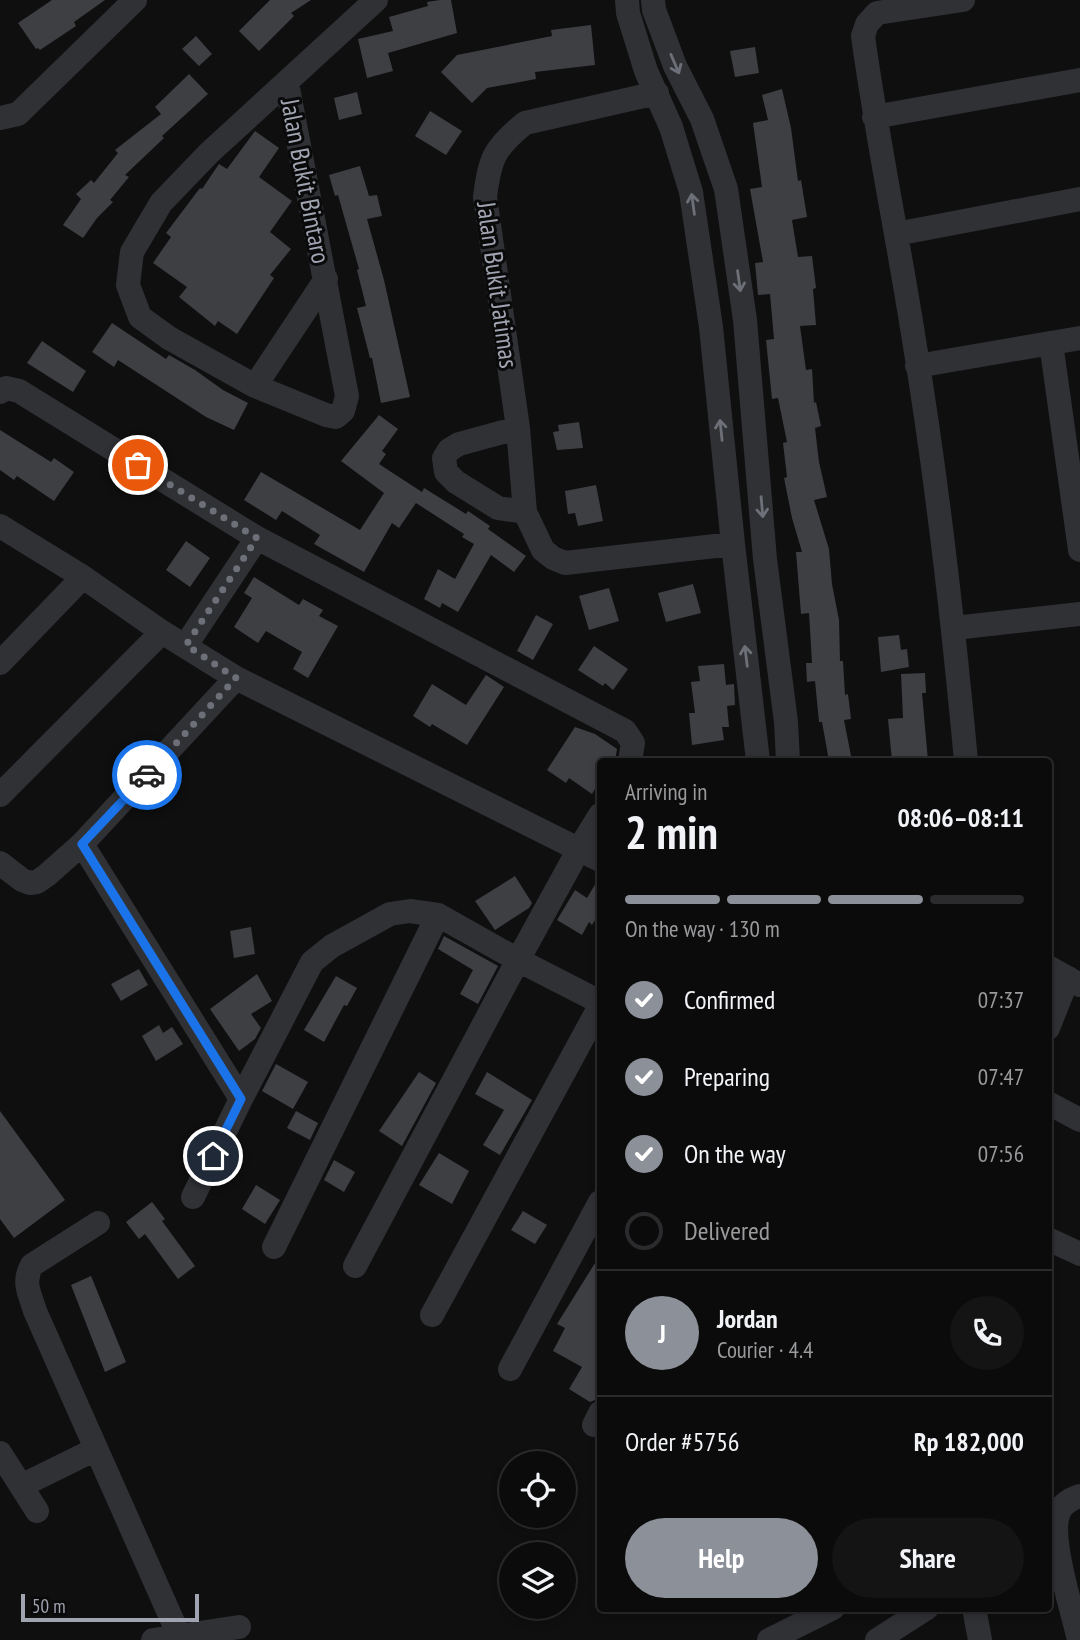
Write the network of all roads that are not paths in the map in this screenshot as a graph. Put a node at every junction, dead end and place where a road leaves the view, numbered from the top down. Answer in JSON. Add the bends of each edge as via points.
{"nodes":[{"id":1,"x":135,"y":0,"type":"edge"},
{"id":2,"x":376,"y":0,"type":"edge"},
{"id":3,"x":627,"y":0,"type":"edge"},
{"id":4,"x":653,"y":0,"type":"edge"},
{"id":5,"x":963,"y":0,"type":"edge"},
{"id":6,"x":1080,"y":80,"type":"edge"},
{"id":7,"x":287,"y":83,"type":"junction"},
{"id":8,"x":657,"y":93,"type":"junction"},
{"id":9,"x":874,"y":117,"type":"junction"},
{"id":10,"x":3,"y":118,"type":"edge"},
{"id":11,"x":1080,"y":199,"type":"edge"},
{"id":12,"x":897,"y":234,"type":"junction"},
{"id":13,"x":326,"y":279,"type":"junction"},
{"id":14,"x":745,"y":320,"type":"junction"},
{"id":15,"x":711,"y":327,"type":"junction"},
{"id":16,"x":1080,"y":338,"type":"edge"},
{"id":17,"x":1051,"y":343,"type":"junction"},
{"id":18,"x":917,"y":366,"type":"junction"},
{"id":19,"x":256,"y":386,"type":"junction"},
{"id":20,"x":0,"y":392,"type":"edge"},
{"id":21,"x":518,"y":428,"type":"junction"},
{"id":22,"x":525,"y":512,"type":"junction"},
{"id":23,"x":0,"y":526,"type":"edge"},
{"id":24,"x":257,"y":538,"type":"junction"},
{"id":25,"x":733,"y":544,"type":"junction"},
{"id":26,"x":1080,"y":550,"type":"edge"},
{"id":27,"x":83,"y":577,"type":"junction"},
{"id":28,"x":1080,"y":614,"type":"edge"},
{"id":29,"x":954,"y":628,"type":"junction"},
{"id":30,"x":162,"y":632,"type":"junction"},
{"id":31,"x":186,"y":645,"type":"junction"},
{"id":32,"x":0,"y":663,"type":"edge"},
{"id":33,"x":236,"y":678,"type":"junction"},
{"id":34,"x":786,"y":722,"type":"junction"},
{"id":35,"x":754,"y":724,"type":"junction"},
{"id":36,"x":630,"y":758,"type":"edge"},
{"id":37,"x":758,"y":758,"type":"edge"},
{"id":38,"x":788,"y":758,"type":"edge"},
{"id":39,"x":966,"y":758,"type":"edge"},
{"id":40,"x":0,"y":795,"type":"edge"},
{"id":41,"x":597,"y":826,"type":"edge"},
{"id":42,"x":82,"y":844,"type":"junction"},
{"id":43,"x":589,"y":855,"type":"edge"},
{"id":44,"x":0,"y":863,"type":"edge"},
{"id":45,"x":438,"y":915,"type":"junction"},
{"id":46,"x":518,"y":960,"type":"junction"},
{"id":47,"x":1065,"y":977,"type":"edge"},
{"id":48,"x":597,"y":1002,"type":"edge"},
{"id":49,"x":597,"y":1010,"type":"edge"},
{"id":50,"x":1052,"y":1016,"type":"edge"},
{"id":51,"x":241,"y":1099,"type":"junction"},
{"id":52,"x":1052,"y":1105,"type":"edge"},
{"id":53,"x":1080,"y":1120,"type":"edge"},
{"id":54,"x":193,"y":1198,"type":"dead end"},
{"id":55,"x":597,"y":1208,"type":"edge"},
{"id":56,"x":98,"y":1223,"type":"dead end"},
{"id":57,"x":1052,"y":1241,"type":"edge"},
{"id":58,"x":274,"y":1247,"type":"dead end"},
{"id":59,"x":1080,"y":1254,"type":"edge"},
{"id":60,"x":355,"y":1266,"type":"dead end"},
{"id":61,"x":432,"y":1315,"type":"dead end"},
{"id":62,"x":510,"y":1368,"type":"dead end"},
{"id":63,"x":96,"y":1449,"type":"junction"},
{"id":64,"x":0,"y":1453,"type":"edge"},
{"id":65,"x":21,"y":1486,"type":"junction"},
{"id":66,"x":1080,"y":1496,"type":"edge"},
{"id":67,"x":37,"y":1511,"type":"dead end"},
{"id":68,"x":825,"y":1612,"type":"edge"},
{"id":69,"x":921,"y":1612,"type":"edge"},
{"id":70,"x":975,"y":1612,"type":"edge"},
{"id":71,"x":1078,"y":1624,"type":"edge"},
{"id":72,"x":239,"y":1627,"type":"dead end"},
{"id":73,"x":179,"y":1638,"type":"edge"},
{"id":74,"x":152,"y":1640,"type":"edge"},
{"id":75,"x":769,"y":1640,"type":"edge"},
{"id":76,"x":877,"y":1640,"type":"edge"},
{"id":77,"x":980,"y":1640,"type":"edge"}],
"edges":[{"from":1,"to":10,"type":"street","via":[[18,114]]},
{"from":2,"to":7,"type":"street","name":"Jalan Bukit Bintaro"},
{"from":3,"to":8,"type":"street","via":[[646,71]]},
{"from":4,"to":14,"type":"street","one_way":true,"via":[[726,189]]},
{"from":5,"to":9,"type":"street","via":[[889,10],[872,17],[863,36]]},
{"from":6,"to":9,"type":"street"},
{"from":7,"to":13,"type":"street","name":"Jalan Bukit Bintaro"},
{"from":7,"to":19,"type":"street","name":"Jalan Bukit Bintaro","via":[[161,203],[132,252],[128,285],[140,317]]},
{"from":15,"to":8,"type":"street","one_way":true,"via":[[691,192]]},
{"from":8,"to":21,"type":"street","name":"Jalan Bukit Jatimas","via":[[525,123],[495,152],[485,197]]},
{"from":9,"to":12,"type":"street"},
{"from":11,"to":12,"type":"street"},
{"from":12,"to":18,"type":"street"},
{"from":13,"to":19,"type":"street","name":"Jalan Bukit Bintaro"},
{"from":13,"to":19,"type":"street","name":"Jalan Bukit Bintaro","via":[[347,396],[344,411],[332,417]]},
{"from":14,"to":15,"type":"street"},
{"from":14,"to":34,"type":"street","one_way":true,"via":[[765,559]]},
{"from":25,"to":15,"type":"street","one_way":true},
{"from":16,"to":17,"type":"street"},
{"from":17,"to":18,"type":"street"},
{"from":17,"to":26,"type":"street"},
{"from":18,"to":29,"type":"street"},
{"from":20,"to":24,"type":"street","via":[[6,388],[19,391]]},
{"from":21,"to":22,"type":"street","name":"Jalan Bukit Jatimas"},
{"from":21,"to":22,"type":"street","via":[[459,444],[444,458],[446,472],[456,482],[498,508]]},
{"from":22,"to":25,"type":"street","name":"Jalan Bukit Jatimas","via":[[543,550],[565,563]]},
{"from":23,"to":27,"type":"street"},
{"from":24,"to":31,"type":"street"},
{"from":24,"to":36,"type":"street","via":[[625,731],[633,743]]},
{"from":35,"to":25,"type":"street","one_way":true},
{"from":27,"to":30,"type":"street"},
{"from":27,"to":32,"type":"street"},
{"from":28,"to":29,"type":"street"},
{"from":29,"to":39,"type":"street"},
{"from":30,"to":31,"type":"street"},
{"from":30,"to":40,"type":"street"},
{"from":31,"to":33,"type":"street"},
{"from":33,"to":42,"type":"street"},
{"from":33,"to":43,"type":"street"},
{"from":34,"to":35,"type":"street"},
{"from":34,"to":38,"type":"street"},
{"from":35,"to":37,"type":"street"},
{"from":41,"to":43,"type":"street"},
{"from":42,"to":44,"type":"street","via":[[37,882],[22,880]]},
{"from":42,"to":51,"type":"street"},
{"from":43,"to":46,"type":"street"},
{"from":45,"to":46,"type":"street"},
{"from":45,"to":51,"type":"street","via":[[390,914],[312,962]]},
{"from":45,"to":58,"type":"street"},
{"from":46,"to":48,"type":"street"},
{"from":46,"to":60,"type":"street"},
{"from":47,"to":50,"type":"street"},
{"from":49,"to":61,"type":"street"},
{"from":51,"to":54,"type":"street"},
{"from":52,"to":53,"type":"street"},
{"from":55,"to":62,"type":"street"},
{"from":56,"to":63,"type":"street","via":[[32,1265],[26,1275],[35,1311]]},
{"from":57,"to":59,"type":"street"},
{"from":63,"to":65,"type":"street"},
{"from":63,"to":73,"type":"street"},
{"from":64,"to":65,"type":"street"},
{"from":65,"to":67,"type":"street"},
{"from":66,"to":71,"type":"street","via":[[1068,1501],[1056,1523],[1061,1571]]},
{"from":68,"to":75,"type":"street"},
{"from":69,"to":76,"type":"street"},
{"from":70,"to":77,"type":"street"},
{"from":72,"to":73,"type":"street"},
{"from":73,"to":74,"type":"street"}]}
